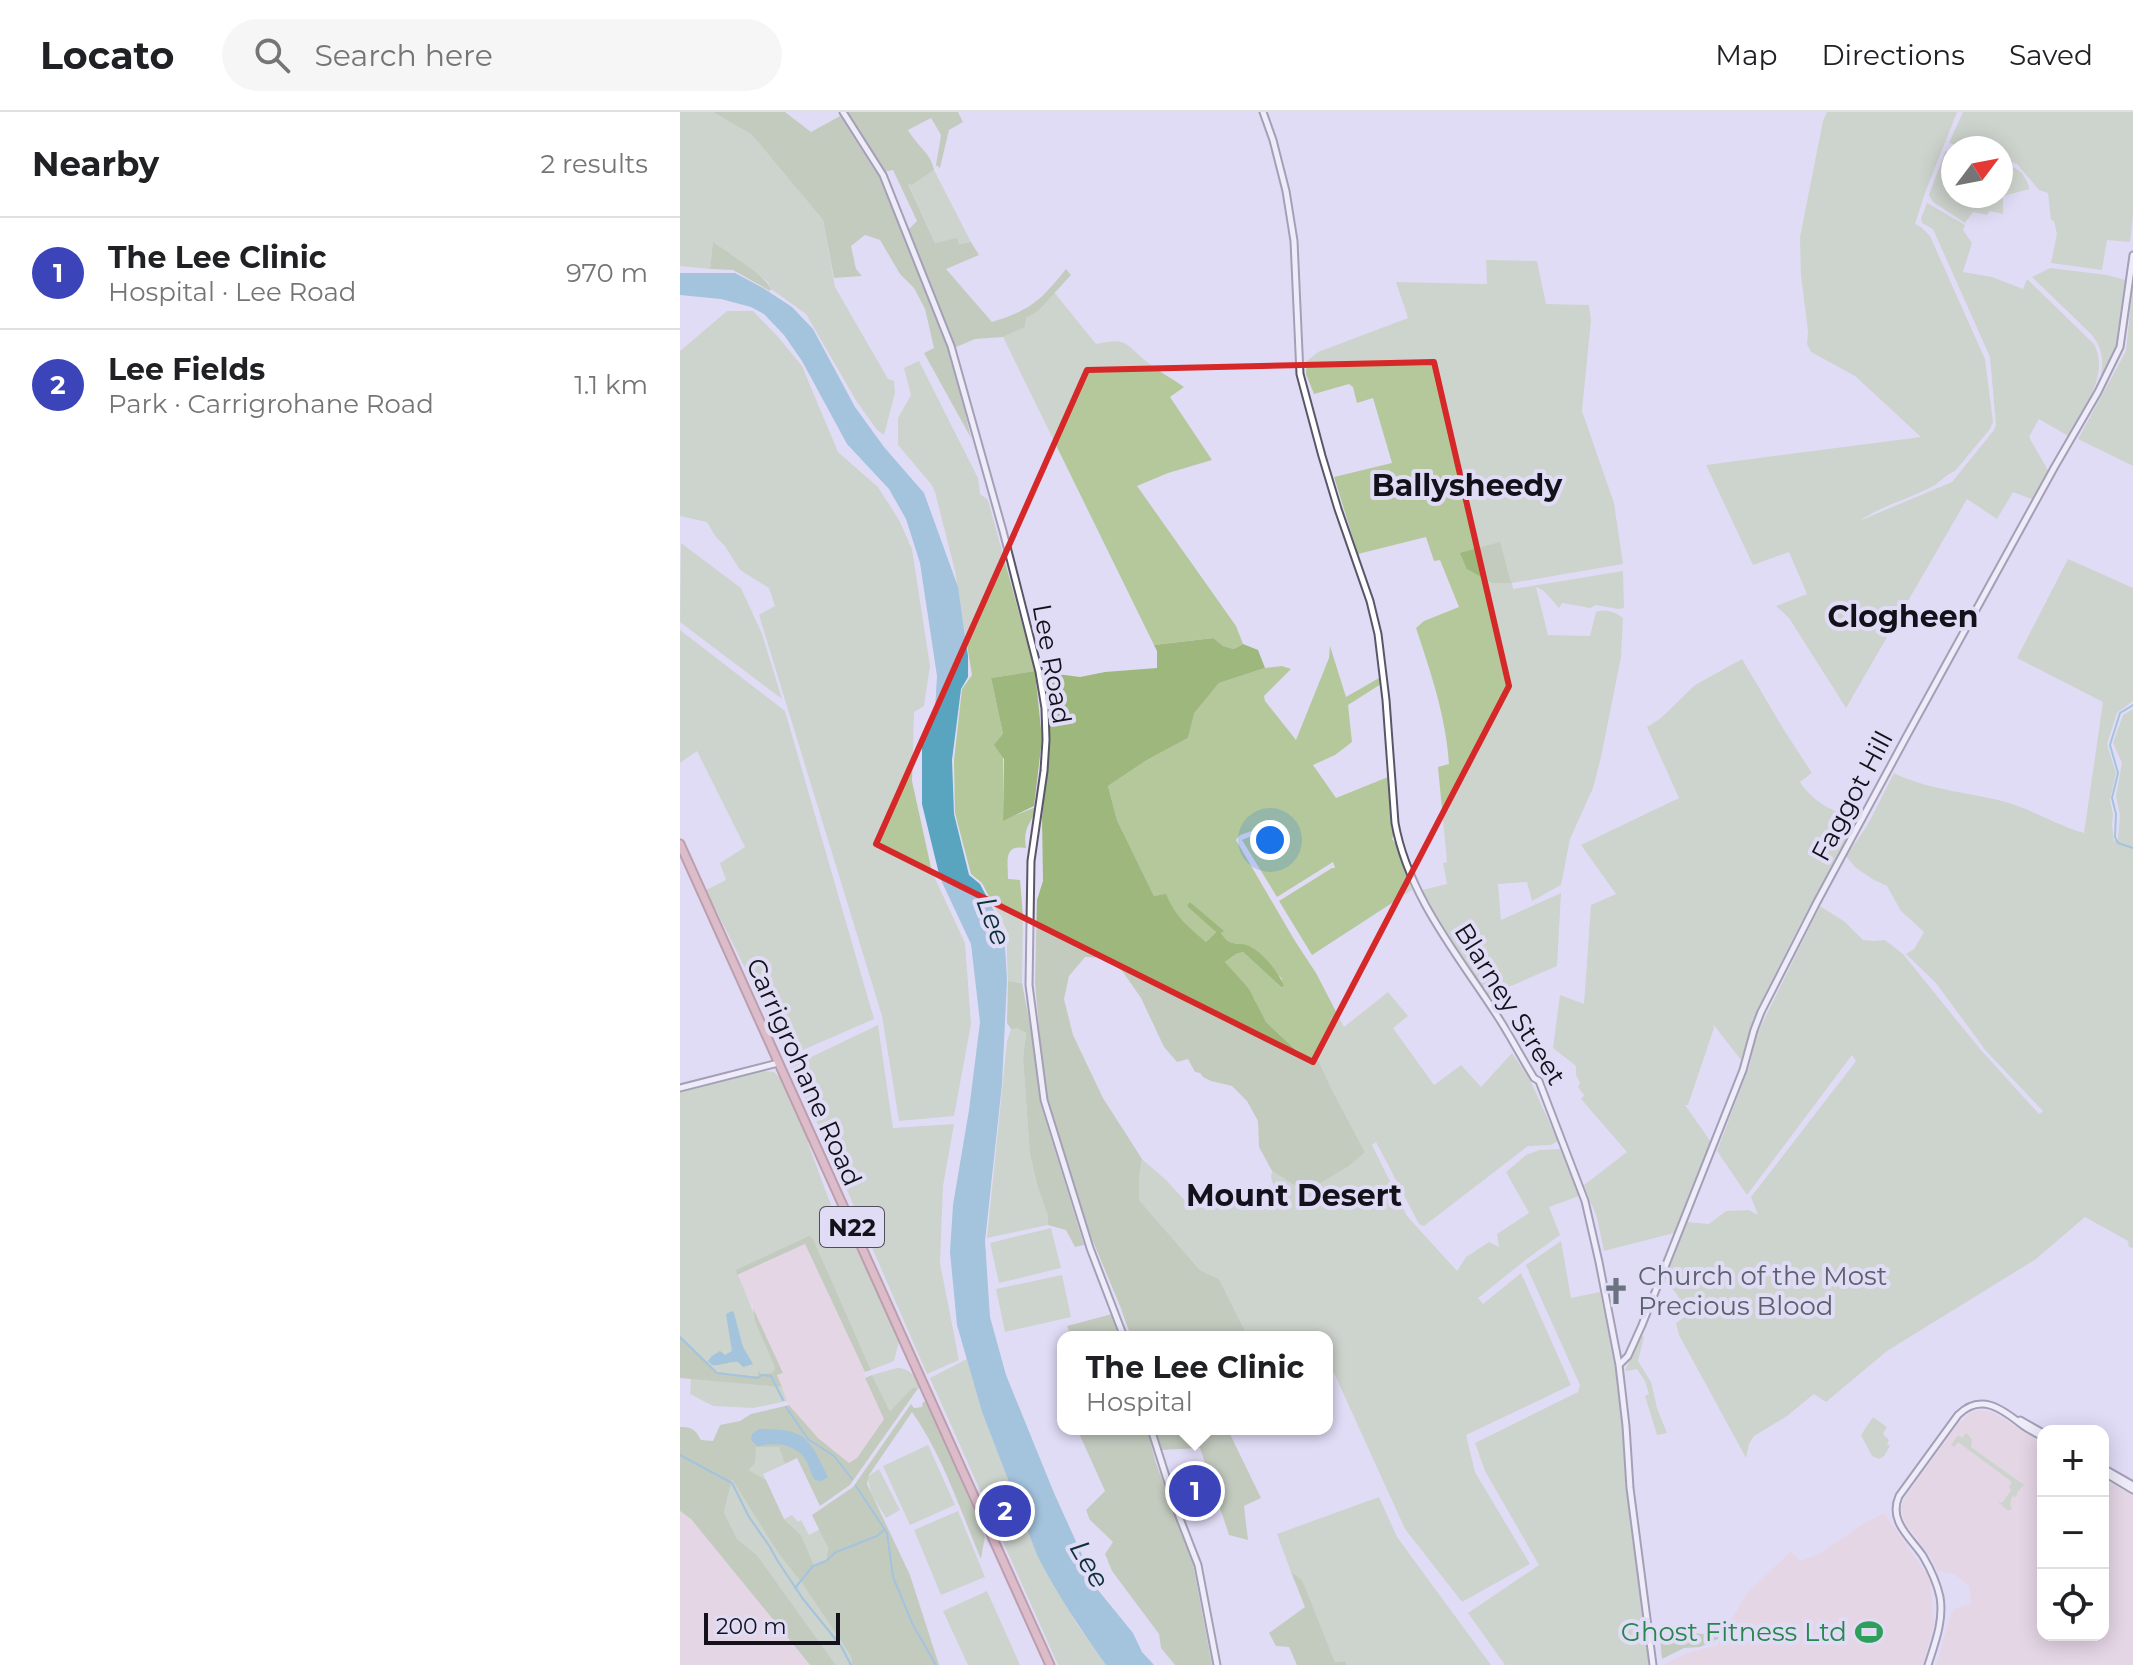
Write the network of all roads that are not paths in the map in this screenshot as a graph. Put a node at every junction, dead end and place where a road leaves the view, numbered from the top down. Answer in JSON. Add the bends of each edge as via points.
{"nodes":[{"id":1,"x":843,"y":112,"type":"edge"},
{"id":2,"x":1263,"y":112,"type":"edge"},
{"id":3,"x":2133,"y":255,"type":"edge"},
{"id":4,"x":680,"y":844,"type":"edge"},
{"id":5,"x":778,"y":1063,"type":"junction"},
{"id":6,"x":680,"y":1088,"type":"edge"},
{"id":7,"x":1122,"y":1331,"type":"edge"},
{"id":8,"x":1619,"y":1365,"type":"junction"},
{"id":9,"x":2037,"y":1432,"type":"edge"},
{"id":10,"x":1153,"y":1435,"type":"edge"},
{"id":11,"x":2109,"y":1474,"type":"edge"},
{"id":12,"x":2133,"y":1488,"type":"edge"},
{"id":13,"x":1050,"y":1665,"type":"edge"},
{"id":14,"x":1217,"y":1665,"type":"edge"},
{"id":15,"x":1653,"y":1665,"type":"edge"},
{"id":16,"x":1928,"y":1665,"type":"edge"}],
"edges":[{"from":1,"to":7,"type":"street","name":"Lee Road","via":[[883,175],[951,346],[1039,672],[1046,740],[1031,861],[1029,985],[1044,1100]]},
{"from":2,"to":8,"type":"street","name":"Blarney Street","via":[[1294,241],[1300,374],[1378,634],[1398,842],[1421,898],[1539,1081],[1588,1211]]},
{"from":3,"to":8,"type":"street","name":"Faggot Hill","via":[[2120,347],[1774,986],[1642,1325]]},
{"from":4,"to":5,"type":"highway","name":"Carrigrohane Road","number":"N22"},
{"from":5,"to":6,"type":"street"},
{"from":5,"to":13,"type":"highway","name":"Carrigrohane Road","number":"N22"},
{"from":8,"to":15,"type":"street","name":"Blarney Street"},
{"from":9,"to":16,"type":"street","via":[[1988,1404],[1966,1408],[1898,1499],[1898,1523],[1927,1564],[1940,1601],[1940,1624]]},
{"from":10,"to":14,"type":"street","via":[[1198,1565]]},
{"from":11,"to":12,"type":"street"}]}
